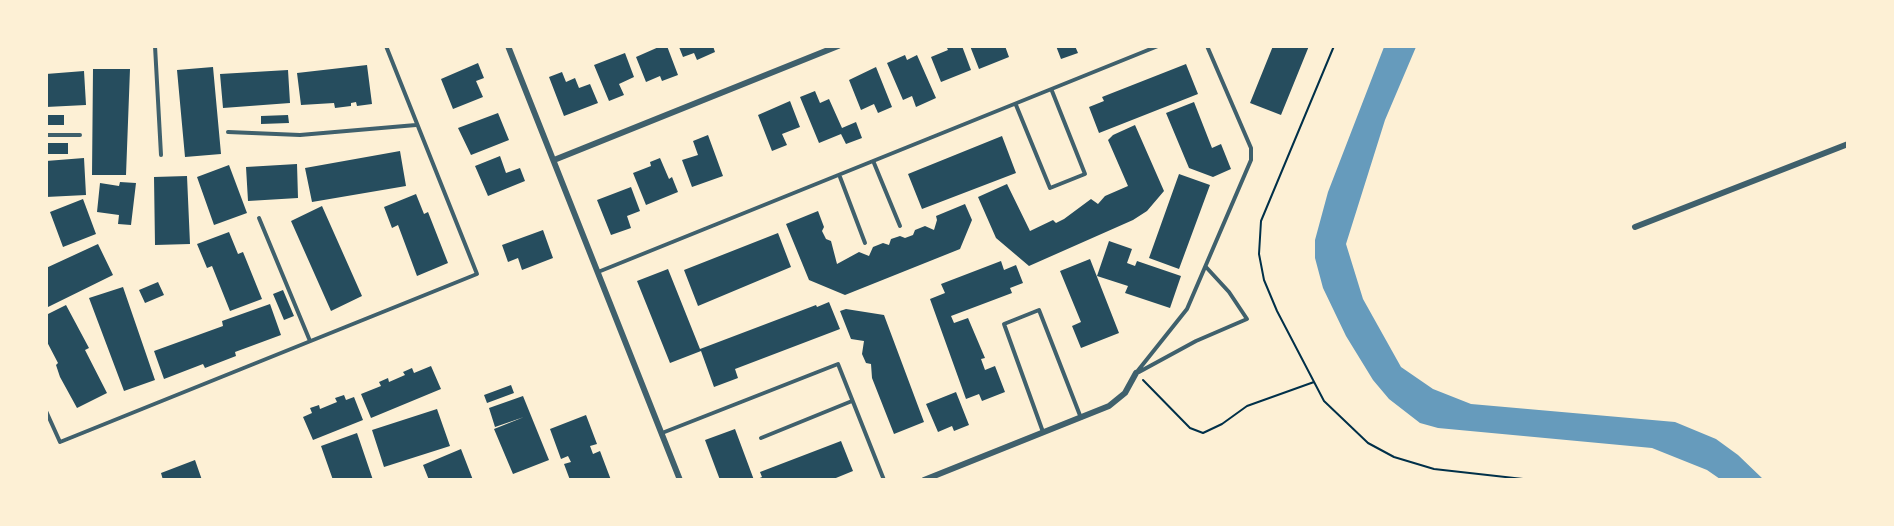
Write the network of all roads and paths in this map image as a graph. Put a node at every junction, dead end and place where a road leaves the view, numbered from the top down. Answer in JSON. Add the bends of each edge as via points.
{"nodes":[{"id":1,"x":155,"y":46,"type":"edge"},
{"id":2,"x":386,"y":46,"type":"edge"},
{"id":3,"x":508,"y":46,"type":"edge"},
{"id":4,"x":838,"y":46,"type":"edge"},
{"id":5,"x":1158,"y":46,"type":"edge"},
{"id":6,"x":1207,"y":46,"type":"edge"},
{"id":7,"x":1334,"y":46,"type":"edge"},
{"id":8,"x":1052,"y":91,"type":"junction"},
{"id":9,"x":1016,"y":105,"type":"junction"},
{"id":10,"x":416,"y":124,"type":"junction"},
{"id":11,"x":228,"y":132,"type":"dead end"},
{"id":12,"x":46,"y":135,"type":"edge"},
{"id":13,"x":80,"y":135,"type":"dead end"},
{"id":14,"x":1848,"y":144,"type":"edge"},
{"id":15,"x":161,"y":155,"type":"dead end"},
{"id":16,"x":554,"y":160,"type":"junction"},
{"id":17,"x":874,"y":163,"type":"junction"},
{"id":18,"x":840,"y":177,"type":"junction"},
{"id":19,"x":259,"y":218,"type":"dead end"},
{"id":20,"x":900,"y":226,"type":"dead end"},
{"id":21,"x":1635,"y":227,"type":"dead end"},
{"id":22,"x":865,"y":243,"type":"dead end"},
{"id":23,"x":1206,"y":267,"type":"junction"},
{"id":24,"x":598,"y":272,"type":"junction"},
{"id":25,"x":310,"y":341,"type":"junction"},
{"id":26,"x":1136,"y":373,"type":"junction"},
{"id":27,"x":1314,"y":382,"type":"junction"},
{"id":28,"x":852,"y":401,"type":"junction"},
{"id":29,"x":46,"y":411,"type":"edge"},
{"id":30,"x":1081,"y":418,"type":"junction"},
{"id":31,"x":662,"y":433,"type":"junction"},
{"id":32,"x":1043,"y":433,"type":"junction"},
{"id":33,"x":760,"y":438,"type":"dead end"},
{"id":34,"x":680,"y":480,"type":"edge"},
{"id":35,"x":884,"y":480,"type":"edge"},
{"id":36,"x":924,"y":480,"type":"edge"},
{"id":37,"x":1532,"y":480,"type":"edge"}],
"edges":[{"from":1,"to":15,"type":"lane"},
{"from":2,"to":10,"type":"lane"},
{"from":3,"to":16,"type":"street"},
{"from":4,"to":16,"type":"street"},
{"from":5,"to":8,"type":"lane"},
{"from":6,"to":23,"type":"lane","via":[[1251,148],[1251,160]]},
{"from":7,"to":27,"type":"path","via":[[1267,201],[1259,233],[1264,280]]},
{"from":8,"to":9,"type":"lane"},
{"from":8,"to":9,"type":"lane","via":[[1084,174],[1050,188]]},
{"from":9,"to":17,"type":"lane"},
{"from":10,"to":11,"type":"lane","via":[[300,135]]},
{"from":10,"to":25,"type":"lane","via":[[477,274]]},
{"from":12,"to":13,"type":"lane"},
{"from":14,"to":21,"type":"street"},
{"from":16,"to":24,"type":"street"},
{"from":17,"to":18,"type":"lane"},
{"from":17,"to":20,"type":"lane"},
{"from":18,"to":22,"type":"lane"},
{"from":18,"to":24,"type":"lane"},
{"from":19,"to":25,"type":"lane"},
{"from":23,"to":26,"type":"lane","via":[[1187,309]]},
{"from":23,"to":26,"type":"lane","via":[[1247,319]]},
{"from":24,"to":31,"type":"street"},
{"from":25,"to":29,"type":"lane","via":[[60,442]]},
{"from":26,"to":27,"type":"path","via":[[1190,428],[1203,433],[1247,406]]},
{"from":26,"to":30,"type":"street","via":[[1125,393],[1109,406]]},
{"from":27,"to":37,"type":"path","via":[[1324,401],[1350,428],[1394,458],[1434,469]]},
{"from":28,"to":31,"type":"lane","via":[[838,364]]},
{"from":28,"to":33,"type":"lane"},
{"from":28,"to":35,"type":"lane"},
{"from":30,"to":32,"type":"street"},
{"from":30,"to":32,"type":"lane","via":[[1039,310],[1004,324]]},
{"from":31,"to":34,"type":"street"},
{"from":32,"to":36,"type":"street"}]}
